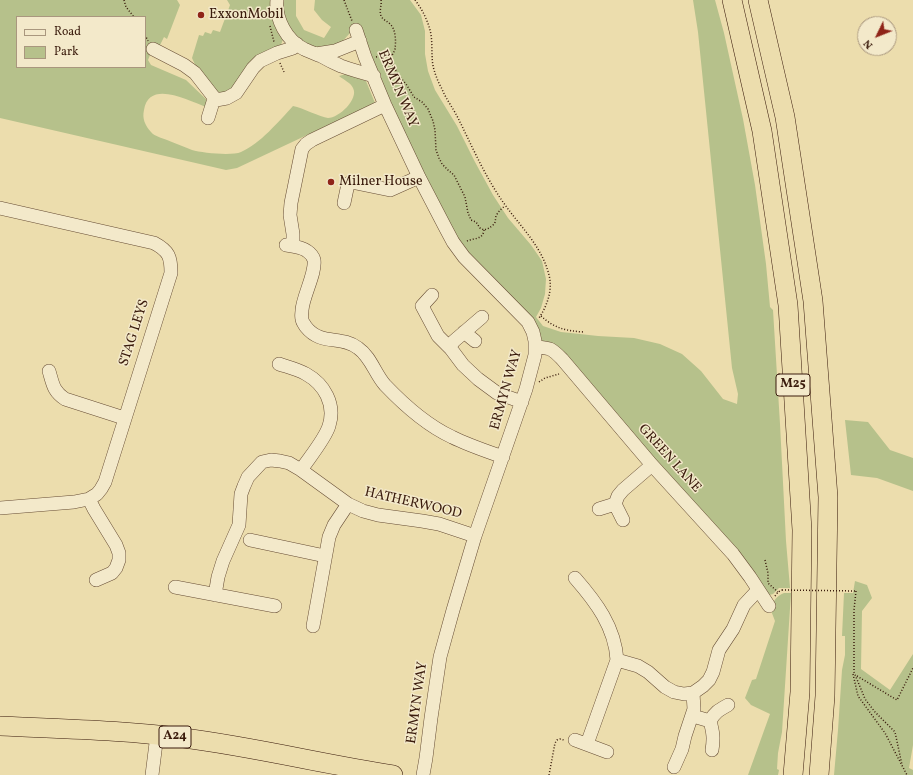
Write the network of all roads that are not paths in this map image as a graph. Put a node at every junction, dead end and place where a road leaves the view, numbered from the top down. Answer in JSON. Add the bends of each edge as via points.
{"nodes":[{"id":1,"x":277,"y":0,"type":"edge"},
{"id":2,"x":732,"y":0,"type":"edge"},
{"id":3,"x":758,"y":0,"type":"edge"},
{"id":4,"x":297,"y":44,"type":"junction"},
{"id":5,"x":153,"y":49,"type":"dead end"},
{"id":6,"x":322,"y":57,"type":"junction"},
{"id":7,"x":366,"y":59,"type":"junction"},
{"id":8,"x":374,"y":76,"type":"junction"},
{"id":9,"x":216,"y":100,"type":"junction"},
{"id":10,"x":385,"y":105,"type":"junction"},
{"id":11,"x":208,"y":118,"type":"dead end"},
{"id":12,"x":419,"y":177,"type":"junction"},
{"id":13,"x":344,"y":203,"type":"dead end"},
{"id":14,"x":0,"y":208,"type":"edge"},
{"id":15,"x":432,"y":295,"type":"dead end"},
{"id":16,"x":482,"y":317,"type":"dead end"},
{"id":17,"x":464,"y":332,"type":"junction"},
{"id":18,"x":476,"y":341,"type":"dead end"},
{"id":19,"x":536,"y":347,"type":"junction"},
{"id":20,"x":451,"y":349,"type":"junction"},
{"id":21,"x":279,"y":364,"type":"dead end"},
{"id":22,"x":49,"y":371,"type":"dead end"},
{"id":23,"x":522,"y":402,"type":"junction"},
{"id":24,"x":124,"y":418,"type":"junction"},
{"id":25,"x":503,"y":457,"type":"junction"},
{"id":26,"x":652,"y":465,"type":"junction"},
{"id":27,"x":301,"y":470,"type":"junction"},
{"id":28,"x":89,"y":499,"type":"junction"},
{"id":29,"x":348,"y":504,"type":"junction"},
{"id":30,"x":615,"y":504,"type":"junction"},
{"id":31,"x":0,"y":508,"type":"edge"},
{"id":32,"x":599,"y":509,"type":"dead end"},
{"id":33,"x":622,"y":520,"type":"dead end"},
{"id":34,"x":475,"y":536,"type":"junction"},
{"id":35,"x":250,"y":540,"type":"dead end"},
{"id":36,"x":325,"y":556,"type":"junction"},
{"id":37,"x":575,"y":578,"type":"dead end"},
{"id":38,"x":96,"y":580,"type":"dead end"},
{"id":39,"x":175,"y":588,"type":"dead end"},
{"id":40,"x":758,"y":590,"type":"junction"},
{"id":41,"x":215,"y":595,"type":"junction"},
{"id":42,"x":774,"y":597,"type":"road end"},
{"id":43,"x":275,"y":606,"type":"dead end"},
{"id":44,"x":313,"y":626,"type":"dead end"},
{"id":45,"x":617,"y":660,"type":"junction"},
{"id":46,"x":693,"y":693,"type":"junction"},
{"id":47,"x":728,"y":705,"type":"dead end"},
{"id":48,"x":693,"y":716,"type":"junction"},
{"id":49,"x":710,"y":721,"type":"junction"},
{"id":50,"x":0,"y":726,"type":"edge"},
{"id":51,"x":157,"y":735,"type":"junction"},
{"id":52,"x":712,"y":750,"type":"dead end"},
{"id":53,"x":607,"y":752,"type":"dead end"},
{"id":54,"x":674,"y":766,"type":"dead end"},
{"id":55,"x":152,"y":775,"type":"edge"},
{"id":56,"x":393,"y":775,"type":"edge"},
{"id":57,"x":423,"y":775,"type":"edge"},
{"id":58,"x":793,"y":775,"type":"edge"},
{"id":59,"x":819,"y":775,"type":"edge"}],
"edges":[{"from":1,"to":4,"type":"street","via":[[281,25]]},
{"from":2,"to":58,"type":"highway","number":"M25","via":[[762,131],[788,305],[802,530],[800,692]]},
{"from":3,"to":59,"type":"highway","number":"M25","via":[[785,117],[813,301],[828,497],[825,696]]},
{"from":4,"to":6,"type":"street"},
{"from":4,"to":9,"type":"street","via":[[260,61],[236,93]]},
{"from":5,"to":9,"type":"street","via":[[195,73]]},
{"from":6,"to":7,"type":"street","via":[[336,58],[354,53]]},
{"from":6,"to":7,"type":"street","name":"ERMYN WAY","via":[[358,36]]},
{"from":6,"to":8,"type":"street"},
{"from":7,"to":8,"type":"street","name":"ERMYN WAY"},
{"from":8,"to":10,"type":"street","name":"ERMYN WAY"},
{"from":9,"to":11,"type":"street"},
{"from":10,"to":12,"type":"street","name":"ERMYN WAY"},
{"from":10,"to":25,"type":"street","via":[[312,140],[302,149],[291,203],[293,234],[290,246],[306,250],[314,260],[314,268],[302,306],[301,318],[316,336],[352,343],[360,349],[383,383],[413,412],[439,431]]},
{"from":12,"to":13,"type":"street","via":[[390,190],[350,182]]},
{"from":12,"to":19,"type":"street","name":"ERMYN WAY","via":[[458,249],[528,322]]},
{"from":14,"to":24,"type":"street","name":"STAG LEYS","via":[[154,243],[170,258],[171,274]]},
{"from":15,"to":20,"type":"street","via":[[422,306],[438,336]]},
{"from":16,"to":17,"type":"street"},
{"from":17,"to":18,"type":"street"},
{"from":17,"to":20,"type":"street","via":[[454,341]]},
{"from":19,"to":23,"type":"street","name":"ERMYN WAY"},
{"from":19,"to":26,"type":"street","name":"GREEN LANE","via":[[549,348],[555,352]]},
{"from":20,"to":23,"type":"street","via":[[463,365],[491,389]]},
{"from":21,"to":27,"type":"street","via":[[315,379],[328,397],[331,409],[329,426]]},
{"from":22,"to":24,"type":"street","via":[[55,390],[65,399]]},
{"from":23,"to":25,"type":"street","name":"ERMYN WAY"},
{"from":24,"to":28,"type":"street","name":"STAG LEYS","via":[[101,489]]},
{"from":25,"to":34,"type":"street","name":"ERMYN WAY"},
{"from":26,"to":30,"type":"street","via":[[623,490]]},
{"from":26,"to":40,"type":"street","name":"GREEN LANE","via":[[733,554]]},
{"from":27,"to":29,"type":"street","name":"HATHERWOOD"},
{"from":27,"to":41,"type":"street","name":"HATHERWOOD","via":[[280,460],[271,460],[262,462],[248,477],[241,494],[238,525],[218,577]]},
{"from":28,"to":31,"type":"street"},
{"from":28,"to":38,"type":"street","via":[[119,553],[119,560],[112,573]]},
{"from":29,"to":34,"type":"street","name":"HATHERWOOD","via":[[378,515],[439,524]]},
{"from":29,"to":36,"type":"street","via":[[334,525]]},
{"from":30,"to":32,"type":"street"},
{"from":30,"to":33,"type":"street"},
{"from":34,"to":57,"type":"street","name":"ERMYN WAY","via":[[440,657]]},
{"from":35,"to":36,"type":"street"},
{"from":36,"to":44,"type":"street"},
{"from":37,"to":45,"type":"street","via":[[607,623],[613,636]]},
{"from":39,"to":41,"type":"street"},
{"from":40,"to":42,"type":"street","name":"GREEN LANE"},
{"from":40,"to":46,"type":"street","via":[[744,605],[733,629],[718,650],[709,680]]},
{"from":41,"to":43,"type":"street"},
{"from":45,"to":46,"type":"street","via":[[638,666],[674,692]]},
{"from":45,"to":53,"type":"street","via":[[581,742]]},
{"from":46,"to":48,"type":"street"},
{"from":47,"to":49,"type":"street","via":[[718,710]]},
{"from":48,"to":49,"type":"street"},
{"from":48,"to":54,"type":"street"},
{"from":49,"to":52,"type":"street","via":[[714,739]]},
{"from":50,"to":51,"type":"highway","number":"A24"},
{"from":51,"to":55,"type":"street"},
{"from":51,"to":56,"type":"highway","number":"A24","via":[[272,752]]}]}
